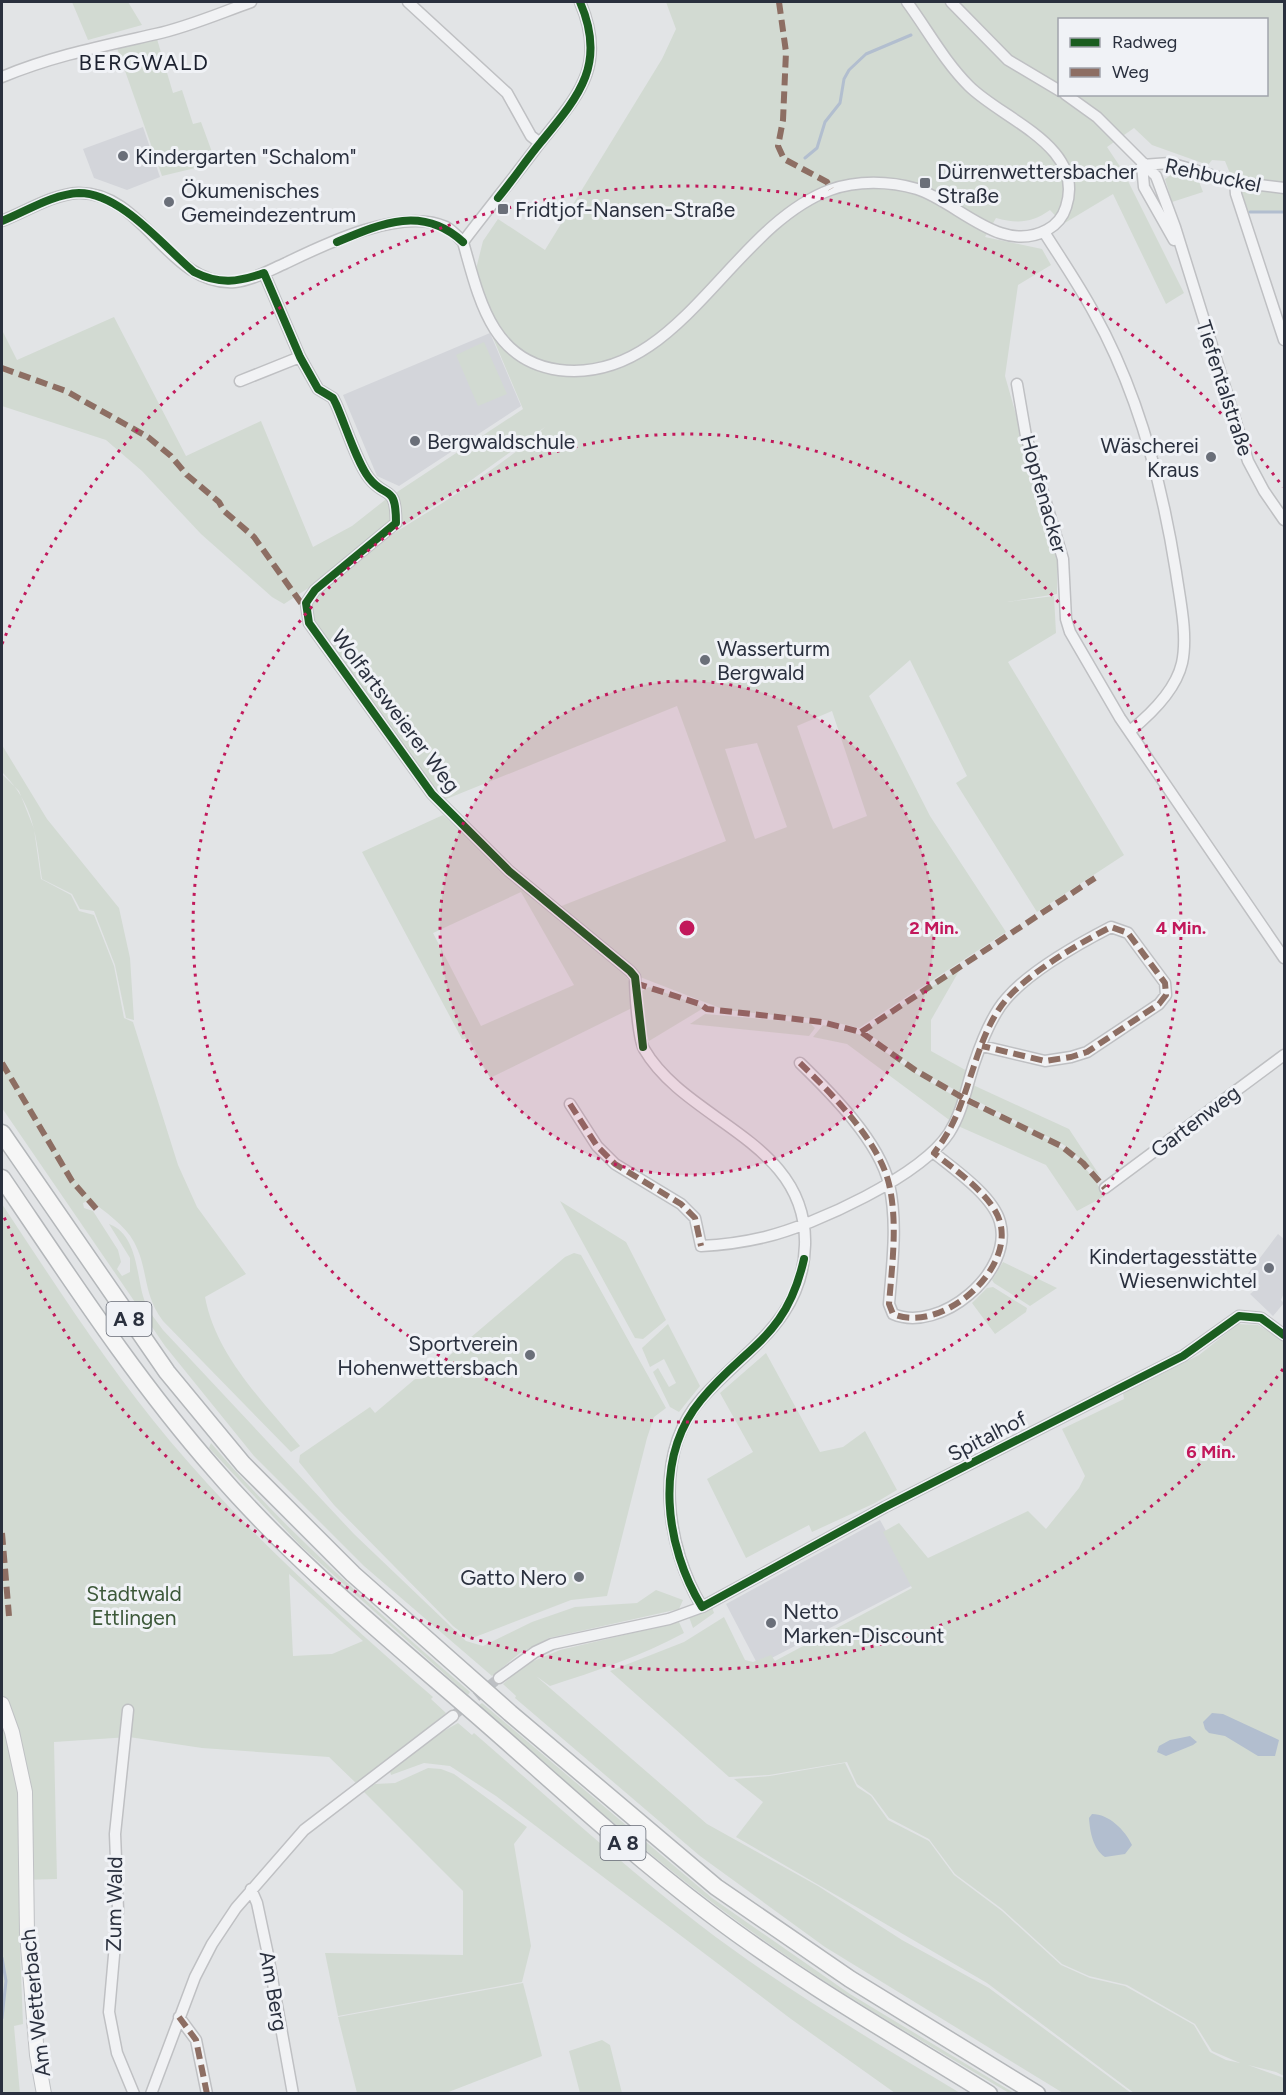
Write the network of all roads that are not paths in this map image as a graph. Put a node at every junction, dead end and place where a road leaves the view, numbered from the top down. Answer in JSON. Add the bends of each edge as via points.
{"nodes":[{"id":1,"x":251,"y":2,"type":"edge"},
{"id":2,"x":408,"y":2,"type":"edge"},
{"id":3,"x":580,"y":2,"type":"edge"},
{"id":4,"x":907,"y":2,"type":"edge"},
{"id":5,"x":951,"y":2,"type":"edge"},
{"id":6,"x":2,"y":77,"type":"edge"},
{"id":7,"x":1058,"y":90,"type":"edge"},
{"id":8,"x":1068,"y":96,"type":"edge"},
{"id":9,"x":540,"y":143,"type":"junction"},
{"id":10,"x":1142,"y":165,"type":"junction"},
{"id":11,"x":1235,"y":182,"type":"junction"},
{"id":12,"x":1284,"y":188,"type":"edge"},
{"id":13,"x":2,"y":221,"type":"edge"},
{"id":14,"x":1044,"y":232,"type":"junction"},
{"id":15,"x":463,"y":242,"type":"junction"},
{"id":16,"x":264,"y":273,"type":"junction"},
{"id":17,"x":1284,"y":340,"type":"edge"},
{"id":18,"x":300,"y":357,"type":"junction"},
{"id":19,"x":240,"y":381,"type":"dead end"},
{"id":20,"x":1017,"y":384,"type":"dead end"},
{"id":21,"x":1284,"y":520,"type":"edge"},
{"id":22,"x":1130,"y":731,"type":"junction"},
{"id":23,"x":1284,"y":958,"type":"edge"},
{"id":24,"x":982,"y":1046,"type":"junction"},
{"id":25,"x":1284,"y":1055,"type":"edge"},
{"id":26,"x":800,"y":1063,"type":"dead end"},
{"id":27,"x":570,"y":1104,"type":"dead end"},
{"id":28,"x":2,"y":1133,"type":"edge"},
{"id":29,"x":934,"y":1153,"type":"junction"},
{"id":30,"x":2,"y":1178,"type":"edge"},
{"id":31,"x":889,"y":1183,"type":"junction"},
{"id":32,"x":1106,"y":1188,"type":"dead end"},
{"id":33,"x":803,"y":1224,"type":"junction"},
{"id":34,"x":1284,"y":1335,"type":"edge"},
{"id":35,"x":702,"y":1607,"type":"junction"},
{"id":36,"x":499,"y":1678,"type":"tunnel mouth"},
{"id":37,"x":2,"y":1704,"type":"edge"},
{"id":38,"x":128,"y":1710,"type":"dead end"},
{"id":39,"x":453,"y":1716,"type":"tunnel mouth"},
{"id":40,"x":251,"y":1889,"type":"junction"},
{"id":41,"x":179,"y":2017,"type":"junction"},
{"id":42,"x":44,"y":2094,"type":"edge"},
{"id":43,"x":134,"y":2094,"type":"edge"},
{"id":44,"x":151,"y":2094,"type":"edge"},
{"id":45,"x":207,"y":2094,"type":"edge"},
{"id":46,"x":293,"y":2094,"type":"edge"},
{"id":47,"x":989,"y":2094,"type":"edge"},
{"id":48,"x":1037,"y":2094,"type":"edge"}],
"edges":[{"from":1,"to":6,"type":"street","via":[[157,34],[48,59]]},
{"from":2,"to":9,"type":"street","via":[[507,93],[531,135]]},
{"from":3,"to":9,"type":"street","via":[[589,26],[590,60],[577,97]]},
{"from":4,"to":14,"type":"street","via":[[970,88],[1042,140],[1061,160],[1069,183],[1066,210]]},
{"from":5,"to":7,"type":"street","via":[[1008,60]]},
{"from":8,"to":10,"type":"street","via":[[1097,117]]},
{"from":9,"to":15,"type":"street"},
{"from":10,"to":11,"type":"street","name":"Rehbuckel","via":[[1170,163]]},
{"from":10,"to":21,"type":"street","name":"Tiefentalstraße","via":[[1144,187],[1180,250],[1248,461]]},
{"from":11,"to":12,"type":"street","name":"Rehbuckel"},
{"from":11,"to":17,"type":"street"},
{"from":13,"to":16,"type":"street","via":[[68,195],[95,195],[116,204],[207,279],[238,281]]},
{"from":14,"to":15,"type":"street","via":[[1020,236],[994,231],[945,201],[900,185],[857,183],[831,189],[789,212],[760,235],[656,341],[600,368],[570,371],[528,363],[509,347],[481,303]]},
{"from":14,"to":22,"type":"street","via":[[1095,315],[1118,364],[1152,456],[1168,521],[1179,590],[1182,663],[1171,688]]},
{"from":15,"to":16,"type":"street","via":[[448,228],[404,220],[360,232]]},
{"from":16,"to":18,"type":"street"},
{"from":18,"to":19,"type":"street"},
{"from":18,"to":33,"type":"street","name":"Wolfartsweierer Weg","via":[[318,389],[333,398],[369,479],[391,494],[396,506],[396,523],[315,590],[306,603],[309,623],[432,794],[509,871],[627,968],[635,983],[643,1047],[662,1075],[772,1161],[790,1187]]},
{"from":20,"to":22,"type":"street","name":"Hopfenacker","via":[[1026,436],[1064,559],[1070,632]]},
{"from":22,"to":23,"type":"street"},
{"from":24,"to":24,"type":"street","via":[[992,1020],[1019,986],[1111,927],[1128,933],[1165,983],[1166,995],[1153,1009],[1087,1052],[1045,1061]]},
{"from":24,"to":29,"type":"street","via":[[959,1114]]},
{"from":25,"to":32,"type":"street","name":"Gartenweg"},
{"from":26,"to":31,"type":"street","via":[[829,1090],[866,1136]]},
{"from":27,"to":33,"type":"street","via":[[597,1146],[615,1164],[681,1204],[695,1218],[701,1246],[766,1237]]},
{"from":28,"to":48,"type":"highway","number":"A 8","via":[[167,1372],[243,1464],[353,1574],[717,1887],[850,1979]]},
{"from":29,"to":31,"type":"street"},
{"from":29,"to":31,"type":"street","via":[[989,1202],[997,1215],[1001,1235],[998,1254],[984,1279],[969,1295],[928,1317],[903,1318],[893,1314],[889,1304],[893,1222]]},
{"from":30,"to":47,"type":"highway","number":"A 8","via":[[145,1386],[185,1436],[278,1539],[332,1590],[627,1847],[709,1913],[783,1965]]},
{"from":31,"to":33,"type":"street"},
{"from":33,"to":35,"type":"street","via":[[804,1259],[788,1309],[765,1338],[702,1398],[685,1423],[674,1452],[670,1488],[674,1536]]},
{"from":34,"to":35,"type":"street","name":"Spitalhof","via":[[1261,1318],[1239,1316],[1183,1356],[885,1507]]},
{"from":35,"to":36,"type":"street","name":"Spitalhof","via":[[552,1644]]},
{"from":37,"to":42,"type":"main road","name":"Am Wetterbach","via":[[25,1792],[26,1912]]},
{"from":38,"to":43,"type":"street","name":"Zum Wald","via":[[115,1834],[118,1910],[109,2012],[117,2053]]},
{"from":39,"to":40,"type":"street","via":[[304,1830]]},
{"from":40,"to":41,"type":"street","via":[[212,1944]]},
{"from":40,"to":46,"type":"street","name":"Am Berg","via":[[267,1950]]},
{"from":41,"to":44,"type":"street"},
{"from":41,"to":45,"type":"street","via":[[196,2040]]}]}
